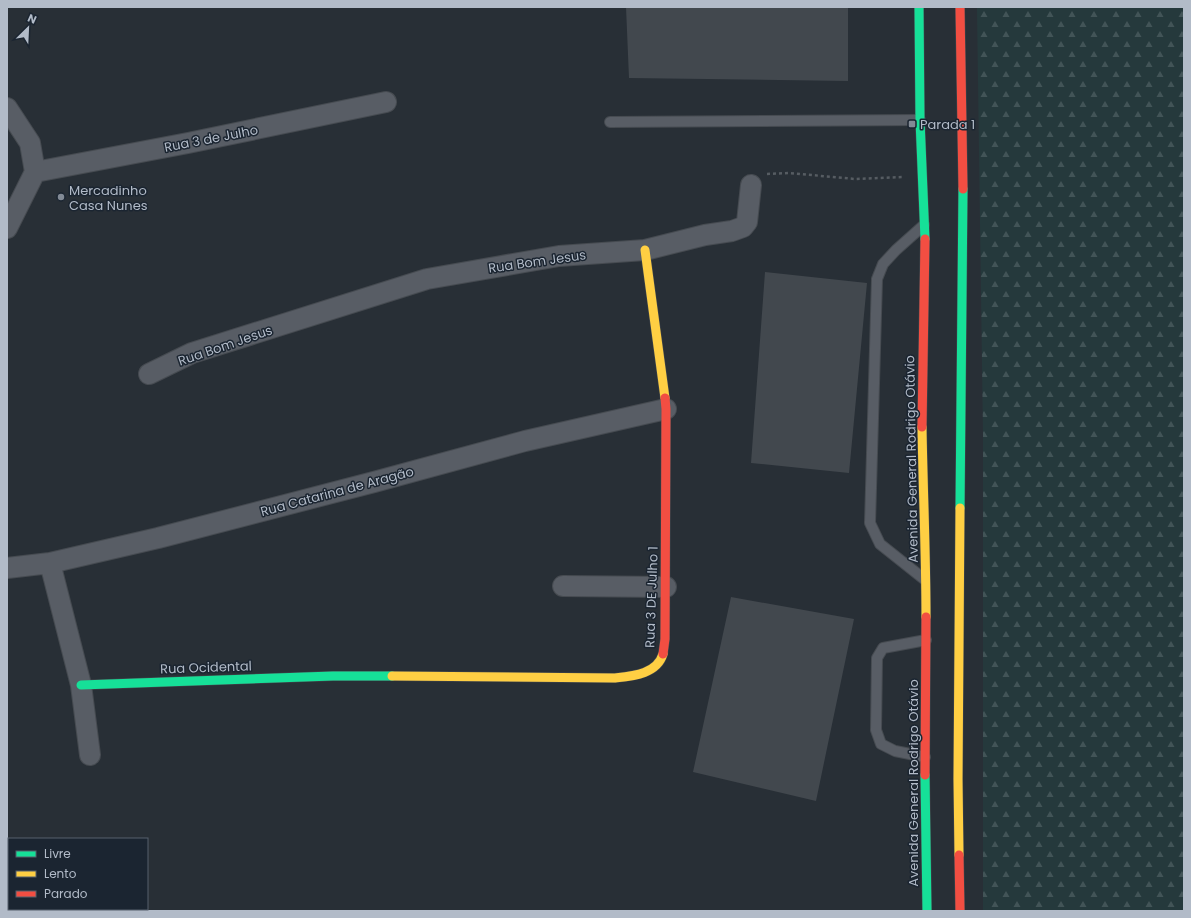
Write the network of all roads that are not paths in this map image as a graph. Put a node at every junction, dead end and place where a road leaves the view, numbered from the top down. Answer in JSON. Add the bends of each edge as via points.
{"nodes":[{"id":1,"x":919,"y":7,"type":"edge"},
{"id":2,"x":960,"y":7,"type":"edge"},
{"id":3,"x":386,"y":102,"type":"dead end"},
{"id":4,"x":7,"y":108,"type":"edge"},
{"id":5,"x":920,"y":120,"type":"junction"},
{"id":6,"x":610,"y":122,"type":"dead end"},
{"id":7,"x":35,"y":172,"type":"junction"},
{"id":8,"x":751,"y":185,"type":"road end"},
{"id":9,"x":924,"y":225,"type":"junction"},
{"id":10,"x":7,"y":228,"type":"edge"},
{"id":11,"x":645,"y":250,"type":"junction"},
{"id":12,"x":149,"y":374,"type":"dead end"},
{"id":13,"x":666,"y":409,"type":"junction"},
{"id":14,"x":50,"y":563,"type":"junction"},
{"id":15,"x":7,"y":568,"type":"edge"},
{"id":16,"x":926,"y":580,"type":"junction"},
{"id":17,"x":563,"y":586,"type":"dead end"},
{"id":18,"x":666,"y":587,"type":"junction"},
{"id":19,"x":926,"y":640,"type":"junction"},
{"id":20,"x":333,"y":676,"type":"joint"},
{"id":21,"x":81,"y":685,"type":"junction"},
{"id":22,"x":90,"y":755,"type":"dead end"},
{"id":23,"x":925,"y":757,"type":"junction"},
{"id":24,"x":927,"y":911,"type":"edge"},
{"id":25,"x":960,"y":911,"type":"edge"}],
"edges":[{"from":1,"to":5,"type":"main road","name":"Avenida General Rodrigo Otávio"},
{"from":2,"to":25,"type":"main road","via":[[963,186],[958,780]]},
{"from":3,"to":7,"type":"street","name":"Rua 3 de Julho"},
{"from":4,"to":7,"type":"street","via":[[30,143]]},
{"from":5,"to":6,"type":"lane"},
{"from":5,"to":9,"type":"main road","name":"Avenida General Rodrigo Otávio"},
{"from":7,"to":10,"type":"street"},
{"from":8,"to":11,"type":"street","name":"Rua Bom Jesus","via":[[747,222],[743,227]]},
{"from":9,"to":16,"type":"main road","name":"Avenida General Rodrigo Otávio","via":[[922,412]]},
{"from":9,"to":16,"type":"lane","via":[[896,250],[884,264],[877,279],[870,523],[880,544]]},
{"from":11,"to":12,"type":"street","name":"Rua Bom Jesus","via":[[559,256],[427,279],[192,353]]},
{"from":11,"to":13,"type":"main road","name":"Rua 3 DE Julho 1"},
{"from":13,"to":14,"type":"street","name":"Rua Catarina de Aragão","via":[[525,441],[158,538]]},
{"from":13,"to":18,"type":"main road","name":"Rua 3 DE Julho 1"},
{"from":14,"to":15,"type":"street","name":"Rua Catarina de Aragão"},
{"from":14,"to":21,"type":"street"},
{"from":16,"to":19,"type":"main road","name":"Avenida General Rodrigo Otávio"},
{"from":17,"to":18,"type":"street"},
{"from":18,"to":20,"type":"main road","name":"Rua 3 DE Julho 1","via":[[664,651],[651,670],[638,675],[615,678]]},
{"from":19,"to":23,"type":"main road","name":"Avenida General Rodrigo Otávio"},
{"from":19,"to":23,"type":"lane","via":[[883,648],[877,658],[876,730],[881,744],[895,751]]},
{"from":20,"to":21,"type":"main road","name":"Rua Ocidental"},
{"from":21,"to":22,"type":"street"},
{"from":23,"to":24,"type":"main road","name":"Avenida General Rodrigo Otávio"}]}
